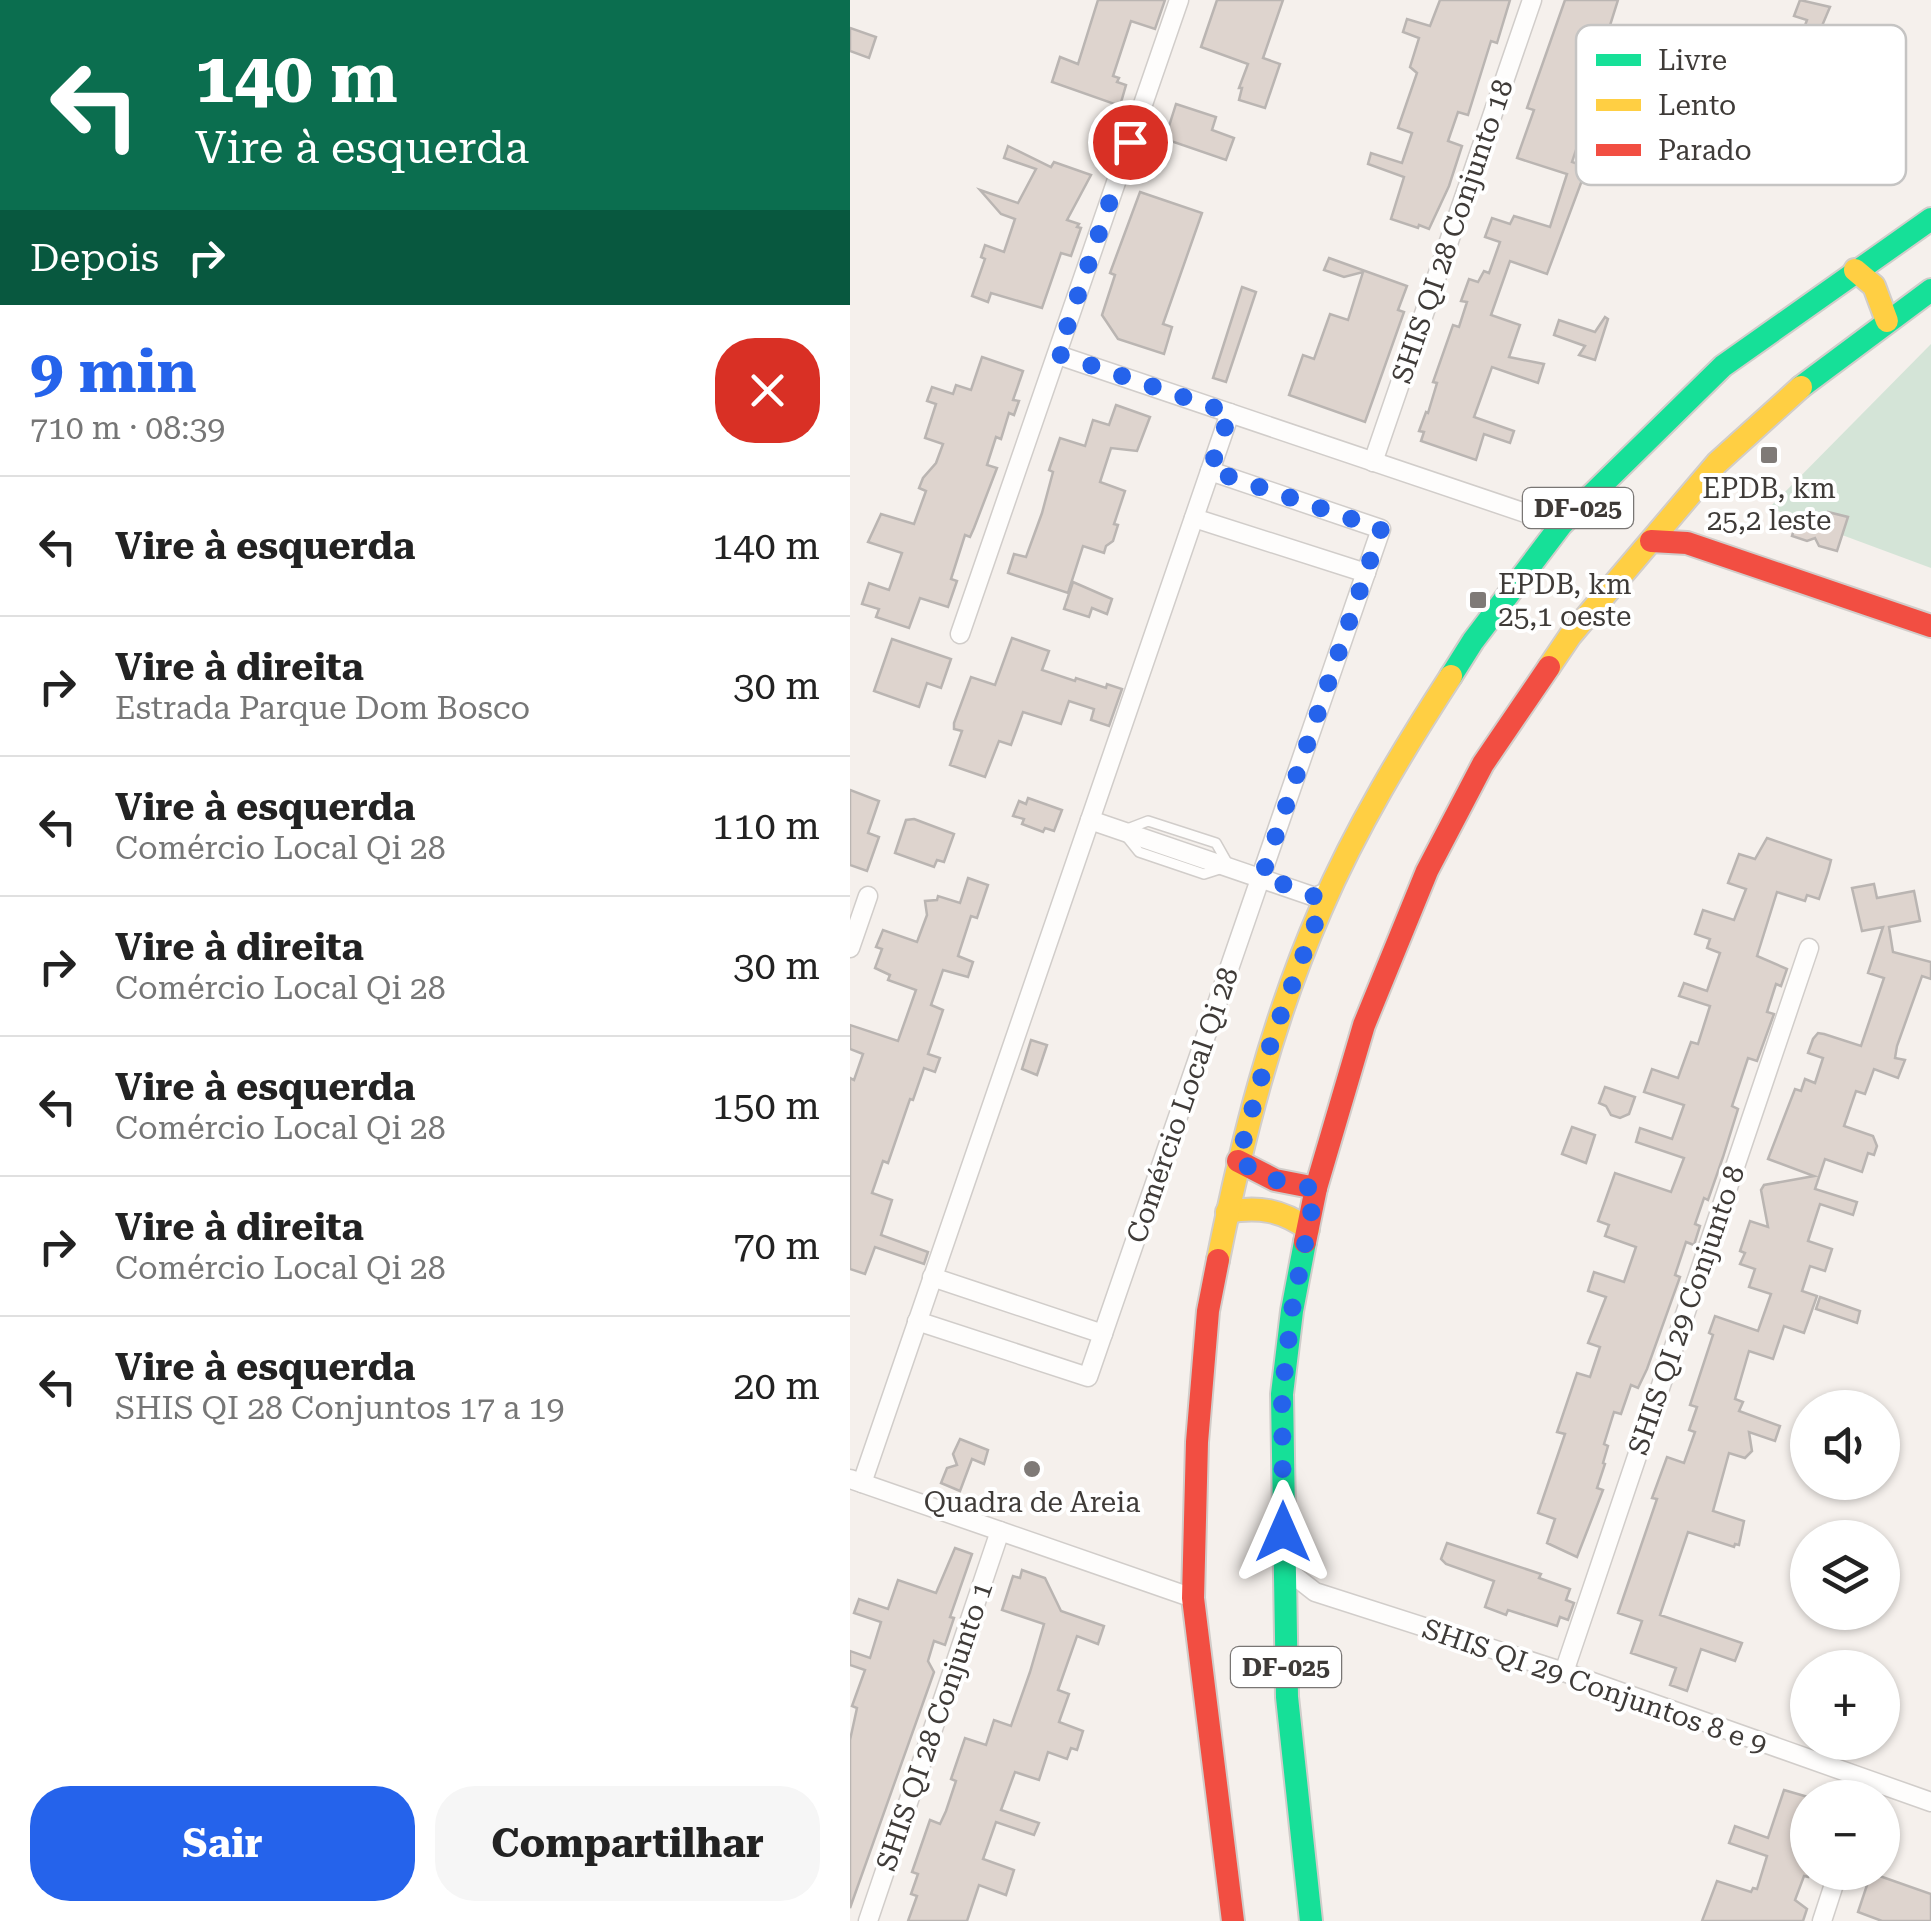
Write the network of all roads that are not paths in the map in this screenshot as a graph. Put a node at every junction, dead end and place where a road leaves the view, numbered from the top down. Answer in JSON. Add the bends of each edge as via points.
{"nodes":[{"id":1,"x":1178,"y":0,"type":"edge"},
{"id":2,"x":1532,"y":0,"type":"edge"},
{"id":3,"x":1931,"y":219,"type":"edge"},
{"id":4,"x":1855,"y":270,"type":"junction"},
{"id":5,"x":1931,"y":290,"type":"edge"},
{"id":6,"x":1887,"y":320,"type":"junction"},
{"id":7,"x":1058,"y":354,"type":"junction"},
{"id":8,"x":1230,"y":413,"type":"junction"},
{"id":9,"x":1373,"y":462,"type":"junction"},
{"id":10,"x":1210,"y":470,"type":"junction"},
{"id":11,"x":1194,"y":518,"type":"junction"},
{"id":12,"x":1671,"y":518,"type":"junction"},
{"id":13,"x":1561,"y":525,"type":"junction"},
{"id":14,"x":1651,"y":540,"type":"junction"},
{"id":15,"x":1688,"y":543,"type":"junction"},
{"id":16,"x":1366,"y":573,"type":"junction"},
{"id":17,"x":1931,"y":626,"type":"edge"},
{"id":18,"x":960,"y":634,"type":"dead end"},
{"id":19,"x":1090,"y":820,"type":"junction"},
{"id":20,"x":1262,"y":876,"type":"junction"},
{"id":21,"x":868,"y":896,"type":"dead end"},
{"id":22,"x":1322,"y":899,"type":"junction"},
{"id":23,"x":850,"y":948,"type":"edge"},
{"id":24,"x":1809,"y":948,"type":"dead end"},
{"id":25,"x":1238,"y":1160,"type":"junction"},
{"id":26,"x":1316,"y":1188,"type":"junction"},
{"id":27,"x":1227,"y":1212,"type":"junction"},
{"id":28,"x":1308,"y":1228,"type":"junction"},
{"id":29,"x":932,"y":1277,"type":"junction"},
{"id":30,"x":918,"y":1321,"type":"junction"},
{"id":31,"x":1103,"y":1334,"type":"junction"},
{"id":32,"x":856,"y":1481,"type":"edge"},
{"id":33,"x":1000,"y":1531,"type":"junction"},
{"id":34,"x":1283,"y":1567,"type":"junction"},
{"id":35,"x":1314,"y":1592,"type":"junction"},
{"id":36,"x":1194,"y":1598,"type":"junction"},
{"id":37,"x":1284,"y":1604,"type":"junction"},
{"id":38,"x":1564,"y":1672,"type":"junction"},
{"id":39,"x":1844,"y":1780,"type":"edge"},
{"id":40,"x":1900,"y":1796,"type":"edge"},
{"id":41,"x":1931,"y":1802,"type":"edge"},
{"id":42,"x":1832,"y":1890,"type":"edge"},
{"id":43,"x":868,"y":1921,"type":"edge"},
{"id":44,"x":1234,"y":1921,"type":"edge"},
{"id":45,"x":1312,"y":1921,"type":"edge"},
{"id":46,"x":1822,"y":1921,"type":"edge"}],
"edges":[{"from":1,"to":7,"type":"street"},
{"from":2,"to":9,"type":"street","name":"SHIS QI 28 Conjunto 18"},
{"from":3,"to":4,"type":"main road","number":"DF-025"},
{"from":4,"to":6,"type":"main road","via":[[1874,286]]},
{"from":4,"to":13,"type":"main road","number":"DF-025","via":[[1724,366]]},
{"from":5,"to":6,"type":"main road","number":"DF-025"},
{"from":6,"to":12,"type":"main road","number":"DF-025","via":[[1783,401]]},
{"from":7,"to":8,"type":"street"},
{"from":7,"to":18,"type":"street"},
{"from":8,"to":9,"type":"street"},
{"from":8,"to":10,"type":"street"},
{"from":9,"to":13,"type":"street"},
{"from":10,"to":11,"type":"street"},
{"from":10,"to":16,"type":"street","name":"Comércio Local Qi 28","via":[[1381,529]]},
{"from":11,"to":16,"type":"street"},
{"from":11,"to":19,"type":"street"},
{"from":12,"to":14,"type":"main road","number":"DF-025"},
{"from":12,"to":15,"type":"main road"},
{"from":13,"to":22,"type":"main road","number":"DF-025","via":[[1473,641],[1403,750]]},
{"from":14,"to":15,"type":"main road"},
{"from":14,"to":26,"type":"main road","number":"DF-025","via":[[1570,636],[1484,764],[1427,870],[1364,1024]]},
{"from":15,"to":17,"type":"main road"},
{"from":16,"to":20,"type":"street","name":"Comércio Local Qi 28"},
{"from":19,"to":20,"type":"street"},
{"from":19,"to":29,"type":"street"},
{"from":20,"to":22,"type":"street"},
{"from":20,"to":31,"type":"street","name":"Comércio Local Qi 28"},
{"from":21,"to":23,"type":"street"},
{"from":22,"to":25,"type":"main road","number":"DF-025"},
{"from":24,"to":38,"type":"street","name":"SHIS QI 29 Conjunto 8"},
{"from":25,"to":26,"type":"main road","via":[[1270,1179]]},
{"from":25,"to":27,"type":"main road","number":"DF-025"},
{"from":26,"to":28,"type":"main road","number":"DF-025"},
{"from":27,"to":28,"type":"main road","via":[[1271,1209]]},
{"from":27,"to":36,"type":"main road","number":"DF-025","via":[[1208,1312],[1196,1442]]},
{"from":28,"to":34,"type":"main road","number":"DF-025","via":[[1282,1394]]},
{"from":29,"to":30,"type":"street"},
{"from":29,"to":31,"type":"street"},
{"from":30,"to":31,"type":"street","name":"Comércio Local Qi 28","via":[[1088,1377]]},
{"from":30,"to":32,"type":"street"},
{"from":32,"to":33,"type":"street"},
{"from":33,"to":36,"type":"street"},
{"from":33,"to":43,"type":"street","name":"SHIS QI 28 Conjunto 1"},
{"from":34,"to":35,"type":"street","name":"SHIS QI 29 Conjuntos 8 e 9"},
{"from":34,"to":37,"type":"main road","number":"DF-025"},
{"from":35,"to":37,"type":"street"},
{"from":35,"to":38,"type":"street","name":"SHIS QI 29 Conjuntos 8 e 9"},
{"from":36,"to":44,"type":"main road","number":"DF-025"},
{"from":37,"to":45,"type":"main road","number":"DF-025","via":[[1287,1697]]},
{"from":38,"to":39,"type":"street","name":"SHIS QI 29 Conjuntos 8 e 9"},
{"from":40,"to":41,"type":"street","name":"SHIS QI 29 Conjuntos 8 e 9"},
{"from":42,"to":46,"type":"street"}]}
